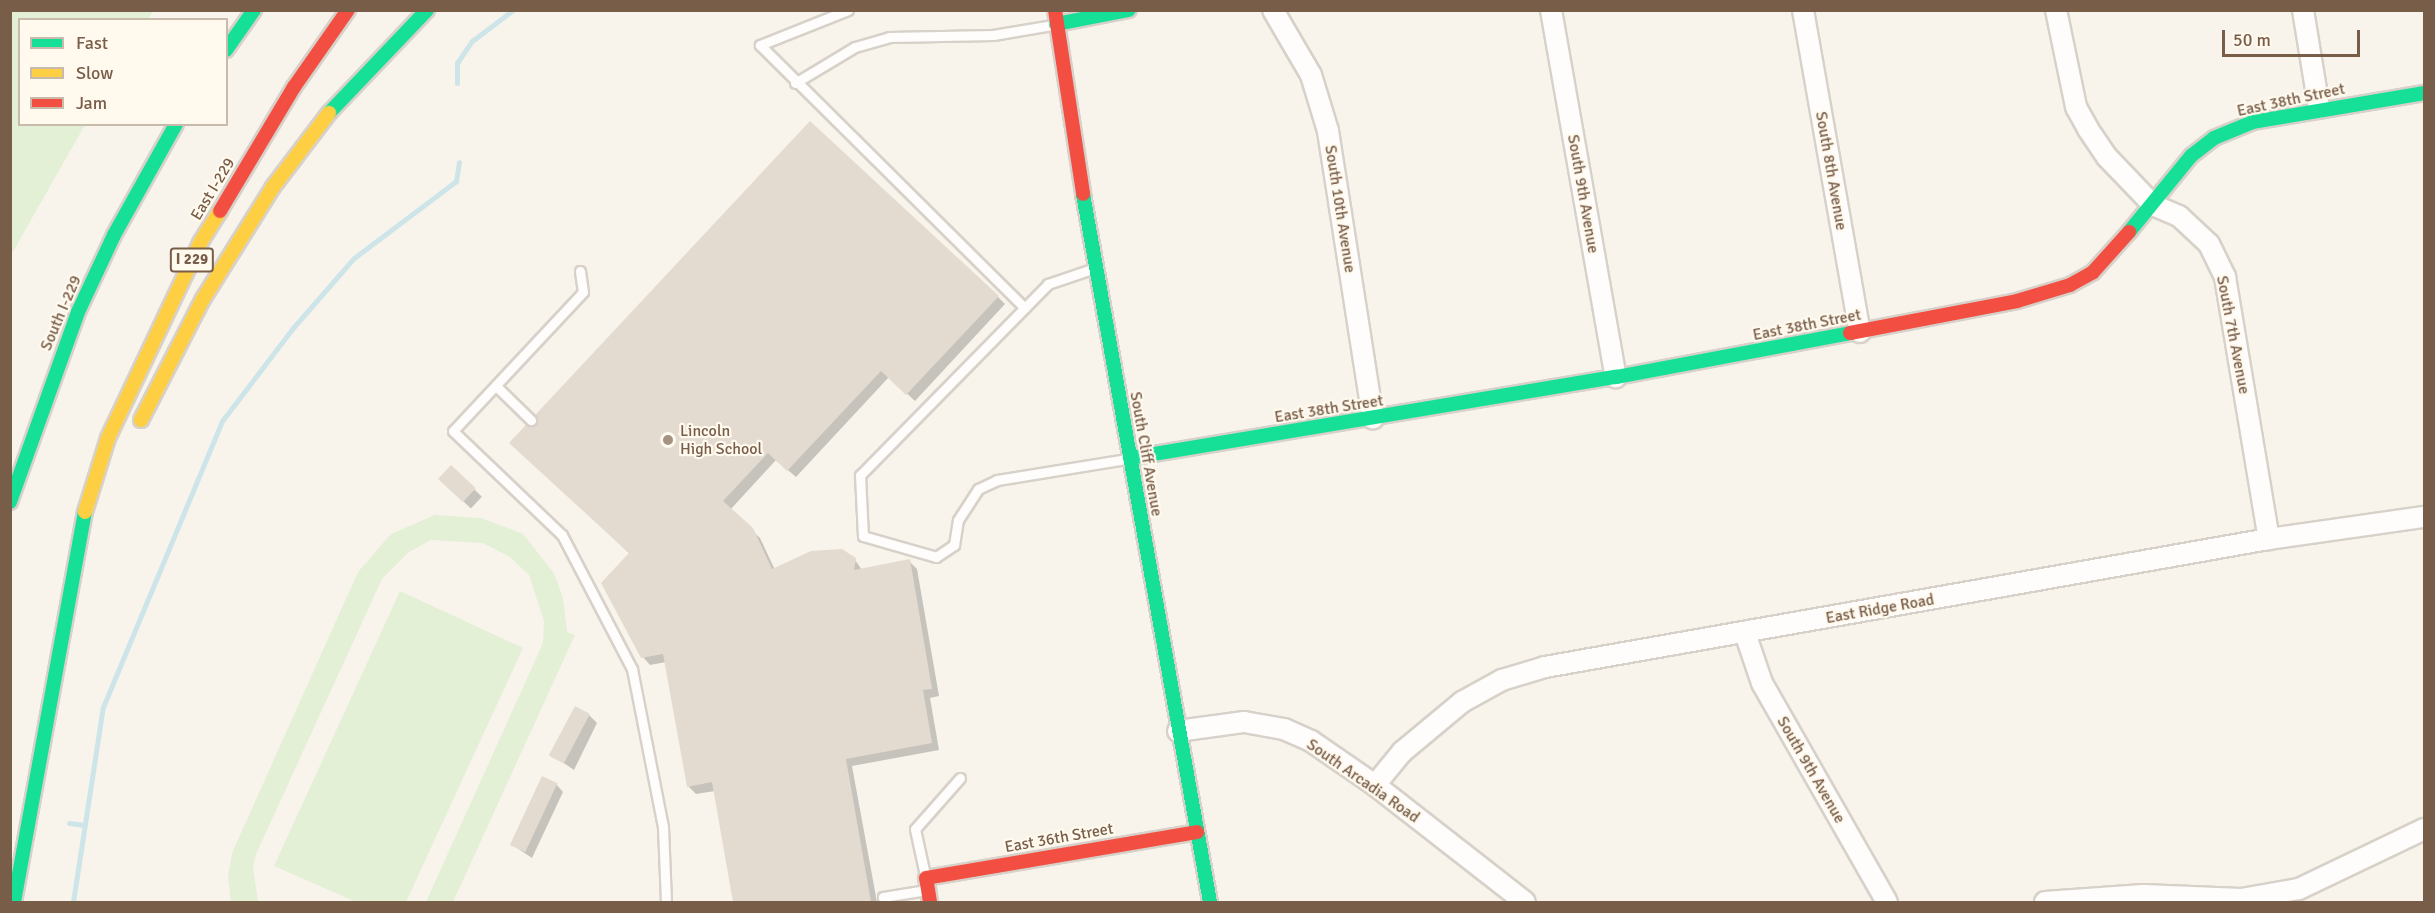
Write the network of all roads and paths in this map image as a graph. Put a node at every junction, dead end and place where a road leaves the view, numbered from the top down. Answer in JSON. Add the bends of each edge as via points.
{"nodes":[{"id":1,"x":241,"y":10,"type":"edge"},
{"id":2,"x":254,"y":10,"type":"edge"},
{"id":3,"x":348,"y":10,"type":"edge"},
{"id":4,"x":427,"y":10,"type":"edge"},
{"id":5,"x":848,"y":10,"type":"edge"},
{"id":6,"x":1129,"y":10,"type":"edge"},
{"id":7,"x":1273,"y":10,"type":"edge"},
{"id":8,"x":1551,"y":10,"type":"edge"},
{"id":9,"x":1803,"y":10,"type":"edge"},
{"id":10,"x":2056,"y":10,"type":"edge"},
{"id":11,"x":2303,"y":10,"type":"edge"},
{"id":12,"x":1056,"y":17,"type":"edge"},
{"id":13,"x":228,"y":32,"type":"edge"},
{"id":14,"x":228,"y":47,"type":"edge"},
{"id":15,"x":795,"y":83,"type":"junction"},
{"id":16,"x":2424,"y":93,"type":"edge"},
{"id":17,"x":2319,"y":108,"type":"junction"},
{"id":18,"x":176,"y":126,"type":"edge"},
{"id":19,"x":2153,"y":205,"type":"junction"},
{"id":20,"x":1096,"y":268,"type":"junction"},
{"id":21,"x":580,"y":271,"type":"dead end"},
{"id":22,"x":1025,"y":308,"type":"junction"},
{"id":23,"x":1860,"y":332,"type":"junction"},
{"id":24,"x":1616,"y":377,"type":"junction"},
{"id":25,"x":496,"y":386,"type":"junction"},
{"id":26,"x":1373,"y":419,"type":"junction"},
{"id":27,"x":531,"y":420,"type":"dead end"},
{"id":28,"x":136,"y":433,"type":"dead end"},
{"id":29,"x":1130,"y":458,"type":"junction"},
{"id":30,"x":109,"y":481,"type":"dead end"},
{"id":31,"x":10,"y":502,"type":"edge"},
{"id":32,"x":2424,"y":517,"type":"edge"},
{"id":33,"x":79,"y":532,"type":"junction"},
{"id":34,"x":2270,"y":540,"type":"junction"},
{"id":35,"x":1745,"y":633,"type":"junction"},
{"id":36,"x":1178,"y":731,"type":"junction"},
{"id":37,"x":960,"y":778,"type":"dead end"},
{"id":38,"x":1375,"y":785,"type":"junction"},
{"id":39,"x":2424,"y":829,"type":"edge"},
{"id":40,"x":1197,"y":832,"type":"junction"},
{"id":41,"x":928,"y":890,"type":"edge"},
{"id":42,"x":14,"y":903,"type":"edge"},
{"id":43,"x":666,"y":903,"type":"edge"},
{"id":44,"x":884,"y":903,"type":"edge"},
{"id":45,"x":1210,"y":903,"type":"edge"},
{"id":46,"x":1525,"y":903,"type":"edge"},
{"id":47,"x":1887,"y":903,"type":"edge"},
{"id":48,"x":2045,"y":903,"type":"edge"}],
"edges":[{"from":1,"to":13,"type":"main road"},
{"from":2,"to":14,"type":"main road"},
{"from":3,"to":33,"type":"main road","name":"East I-229","number":"I 229","via":[[294,87],[200,243],[108,438]]},
{"from":4,"to":28,"type":"main road","via":[[324,119],[273,187],[203,299]]},
{"from":5,"to":15,"type":"lane","via":[[760,45]]},
{"from":6,"to":12,"type":"main road"},
{"from":7,"to":26,"type":"street","name":"South 10th Avenue","via":[[1311,75],[1328,131]]},
{"from":8,"to":24,"type":"street","name":"South 9th Avenue"},
{"from":9,"to":23,"type":"street","name":"South 8th Avenue"},
{"from":10,"to":19,"type":"street","name":"South 7th Avenue","via":[[2076,107],[2106,157]]},
{"from":11,"to":17,"type":"street"},
{"from":12,"to":15,"type":"lane","via":[[993,35],[889,37],[855,47]]},
{"from":12,"to":20,"type":"main road","name":"South Cliff Avenue"},
{"from":15,"to":22,"type":"lane"},
{"from":16,"to":17,"type":"main road","name":"East 38th Street"},
{"from":17,"to":19,"type":"main road","name":"East 38th Street","via":[[2253,122],[2214,138],[2191,156]]},
{"from":18,"to":31,"type":"main road","name":"South I-229","via":[[114,235],[78,312]]},
{"from":19,"to":23,"type":"main road","name":"East 38th Street","via":[[2113,252],[2070,285],[2017,302]]},
{"from":19,"to":34,"type":"street","name":"South 7th Avenue","via":[[2179,216],[2209,244],[2225,277]]},
{"from":20,"to":22,"type":"lane","via":[[1048,284]]},
{"from":20,"to":29,"type":"main road","name":"South Cliff Avenue"},
{"from":21,"to":25,"type":"lane","via":[[583,292]]},
{"from":22,"to":29,"type":"lane","via":[[860,475],[863,536],[936,557],[954,545],[958,520],[978,489],[997,480]]},
{"from":23,"to":24,"type":"main road","name":"East 38th Street"},
{"from":24,"to":26,"type":"main road","name":"East 38th Street"},
{"from":25,"to":27,"type":"lane"},
{"from":25,"to":43,"type":"lane","via":[[453,431],[562,535],[632,669],[663,827]]},
{"from":26,"to":29,"type":"main road","name":"East 38th Street"},
{"from":29,"to":36,"type":"main road","name":"South Cliff Avenue"},
{"from":30,"to":33,"type":"main road"},
{"from":32,"to":34,"type":"street","name":"East Ridge Road"},
{"from":33,"to":42,"type":"main road","number":"I 229"},
{"from":34,"to":35,"type":"street","name":"East Ridge Road"},
{"from":35,"to":38,"type":"street","name":"East Ridge Road","via":[[1545,667],[1503,680],[1434,723],[1402,752]]},
{"from":35,"to":47,"type":"street","name":"South 9th Avenue","via":[[1762,683]]},
{"from":36,"to":38,"type":"street","name":"South Arcadia Road","via":[[1244,722],[1284,729],[1311,741]]},
{"from":36,"to":40,"type":"main road","name":"South Cliff Avenue"},
{"from":37,"to":41,"type":"lane","via":[[915,829]]},
{"from":38,"to":46,"type":"street","name":"South Arcadia Road"},
{"from":39,"to":48,"type":"street","via":[[2299,889],[2241,899],[2143,895]]},
{"from":40,"to":41,"type":"main road","name":"East 36th Street"},
{"from":40,"to":45,"type":"main road","name":"South Cliff Avenue"},
{"from":41,"to":44,"type":"lane","via":[[883,897]]}]}
